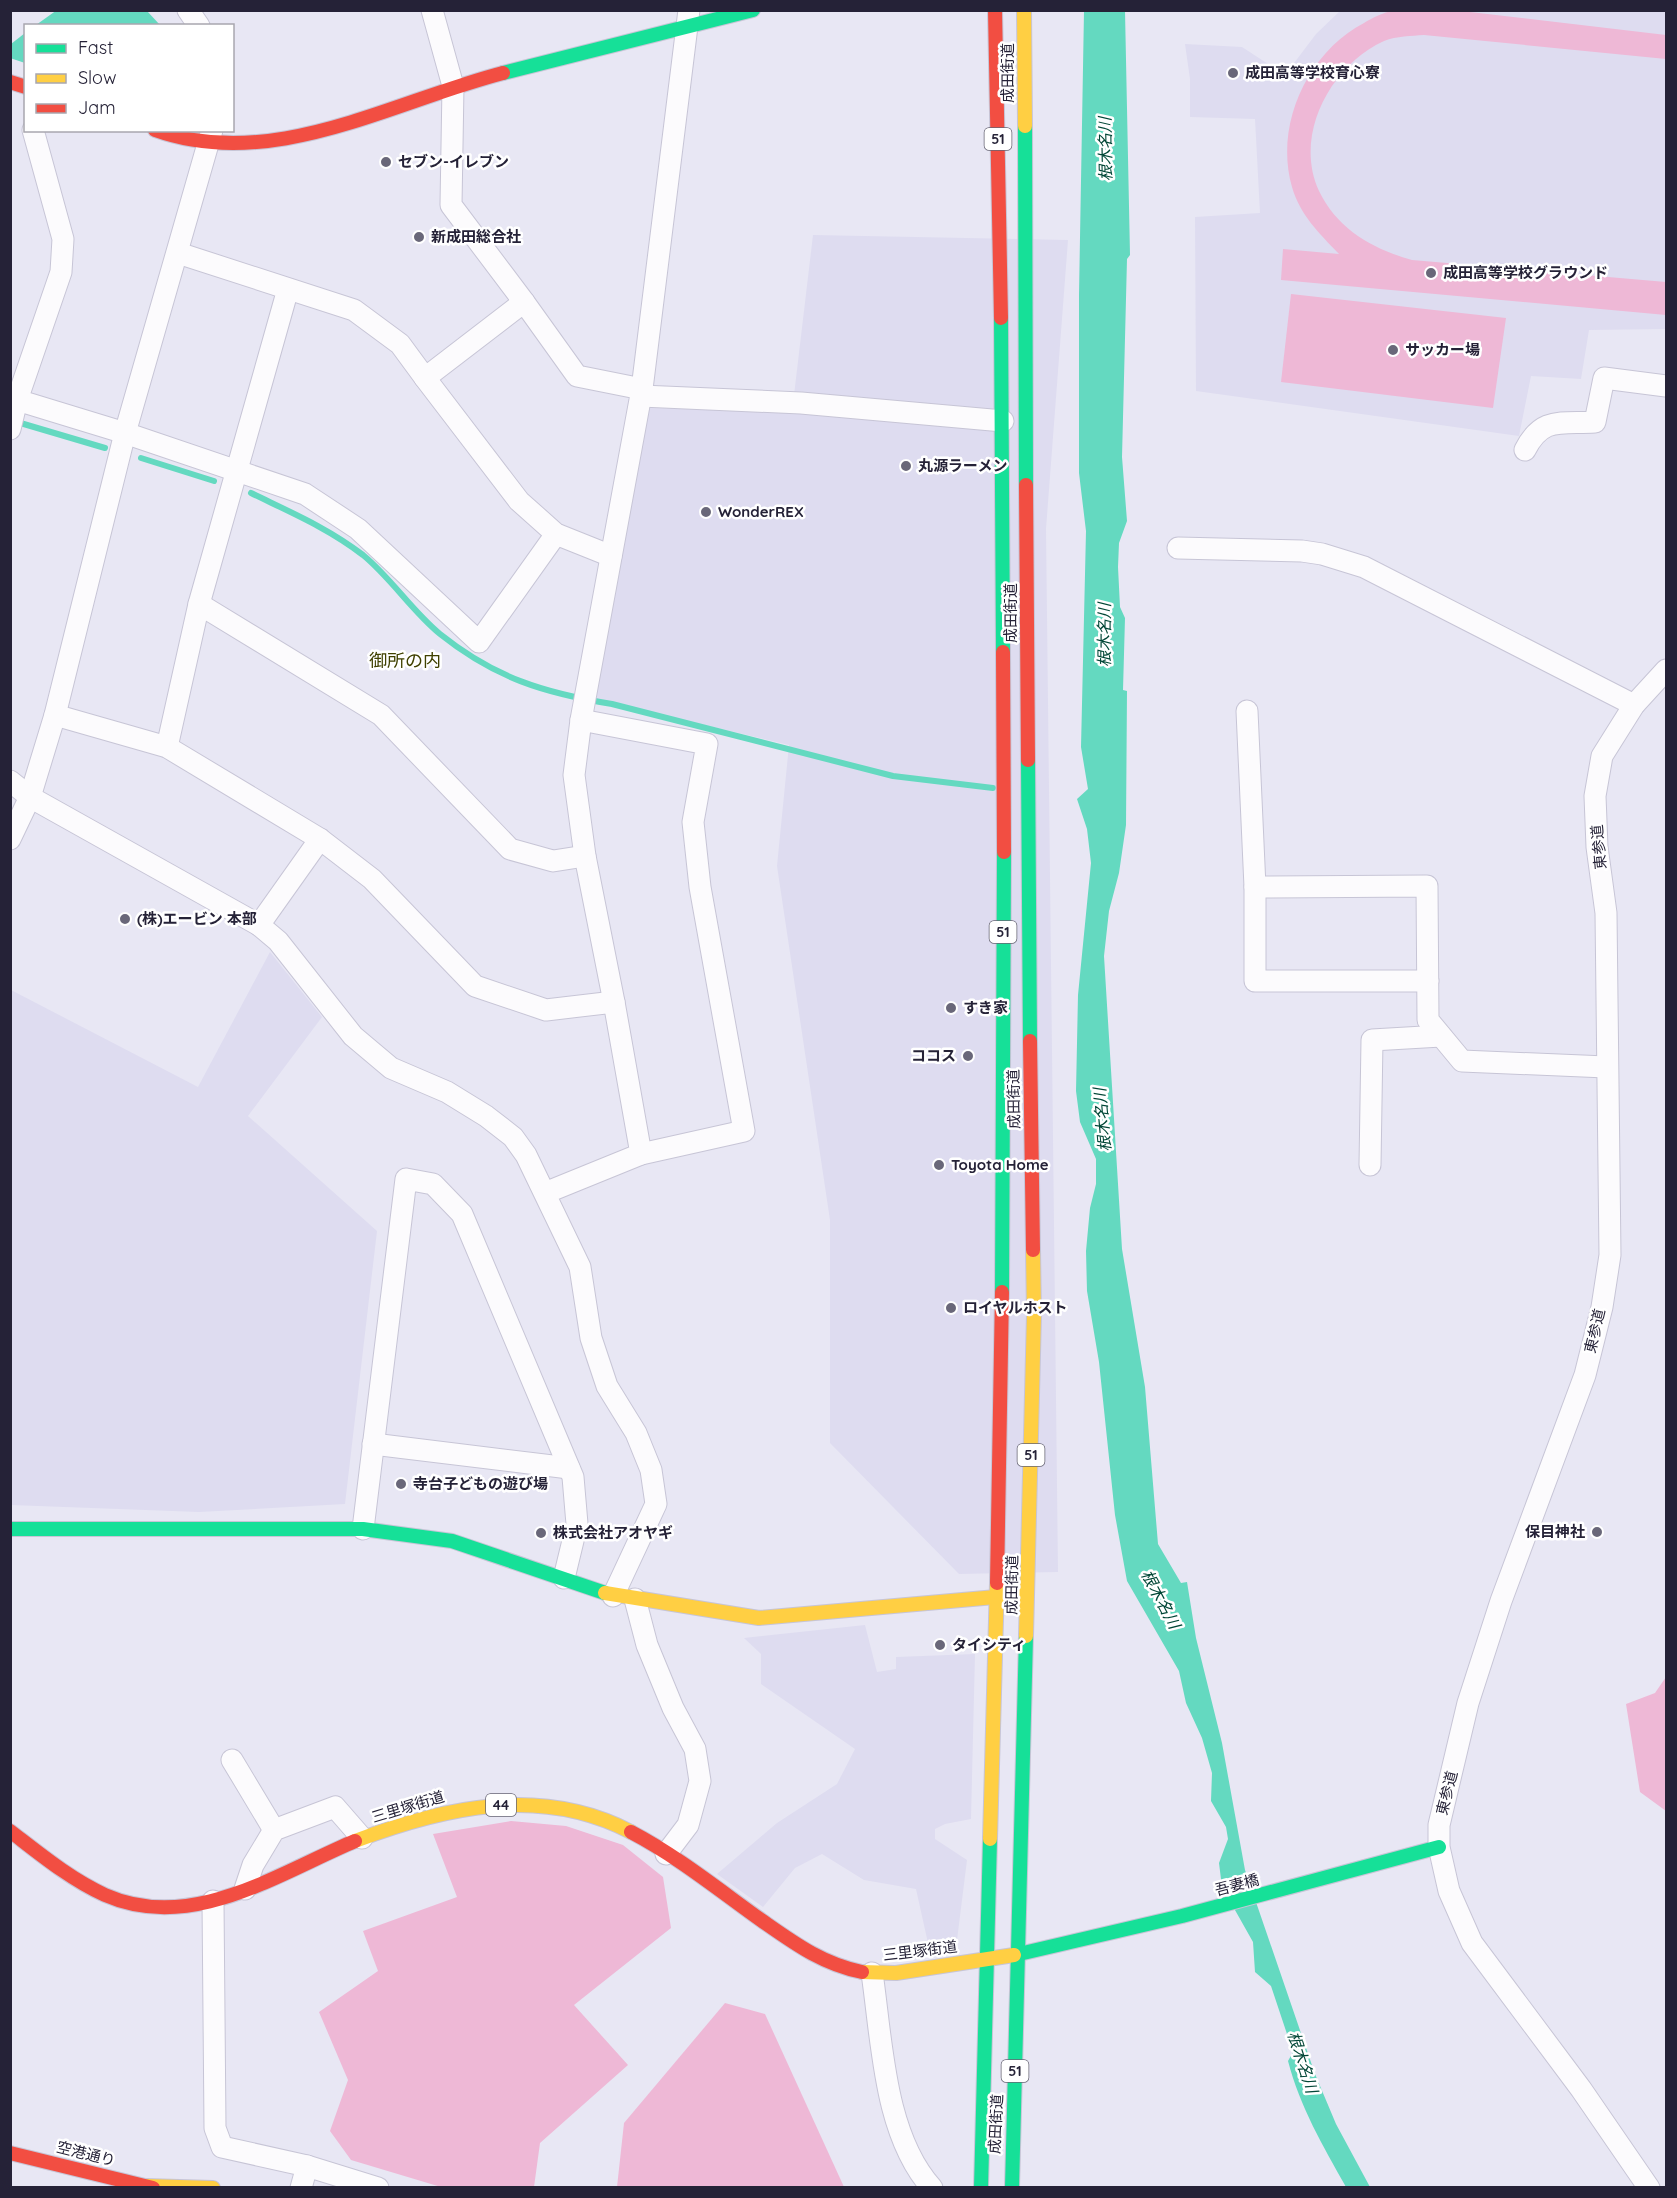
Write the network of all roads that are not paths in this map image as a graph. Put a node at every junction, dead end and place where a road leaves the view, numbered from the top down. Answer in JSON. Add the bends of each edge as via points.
{"nodes":[{"id":1,"x":188,"y":10,"type":"edge"},
{"id":2,"x":432,"y":10,"type":"edge"},
{"id":3,"x":753,"y":10,"type":"edge"},
{"id":4,"x":995,"y":10,"type":"edge"},
{"id":5,"x":1024,"y":10,"type":"edge"},
{"id":6,"x":689,"y":19,"type":"edge"},
{"id":7,"x":198,"y":24,"type":"edge"},
{"id":8,"x":453,"y":86,"type":"junction"},
{"id":9,"x":34,"y":132,"type":"edge"},
{"id":10,"x":161,"y":132,"type":"edge"},
{"id":11,"x":210,"y":136,"type":"edge"},
{"id":12,"x":178,"y":253,"type":"junction"},
{"id":13,"x":288,"y":289,"type":"junction"},
{"id":14,"x":524,"y":302,"type":"junction"},
{"id":15,"x":425,"y":378,"type":"junction"},
{"id":16,"x":1666,"y":386,"type":"edge"},
{"id":17,"x":642,"y":393,"type":"junction"},
{"id":18,"x":16,"y":404,"type":"junction"},
{"id":19,"x":1003,"y":422,"type":"junction"},
{"id":20,"x":10,"y":429,"type":"edge"},
{"id":21,"x":125,"y":433,"type":"junction"},
{"id":22,"x":1525,"y":450,"type":"dead end"},
{"id":23,"x":237,"y":469,"type":"junction"},
{"id":24,"x":556,"y":534,"type":"junction"},
{"id":25,"x":1178,"y":548,"type":"dead end"},
{"id":26,"x":611,"y":556,"type":"junction"},
{"id":27,"x":199,"y":604,"type":"junction"},
{"id":28,"x":1666,"y":670,"type":"edge"},
{"id":29,"x":1634,"y":705,"type":"junction"},
{"id":30,"x":1247,"y":711,"type":"dead end"},
{"id":31,"x":55,"y":716,"type":"junction"},
{"id":32,"x":582,"y":717,"type":"junction"},
{"id":33,"x":167,"y":747,"type":"junction"},
{"id":34,"x":10,"y":781,"type":"edge"},
{"id":35,"x":30,"y":796,"type":"junction"},
{"id":36,"x":10,"y":839,"type":"edge"},
{"id":37,"x":320,"y":839,"type":"junction"},
{"id":38,"x":585,"y":856,"type":"junction"},
{"id":39,"x":1255,"y":887,"type":"junction"},
{"id":40,"x":259,"y":925,"type":"junction"},
{"id":41,"x":1428,"y":981,"type":"junction"},
{"id":42,"x":614,"y":1002,"type":"junction"},
{"id":43,"x":1441,"y":1036,"type":"junction"},
{"id":44,"x":1606,"y":1067,"type":"junction"},
{"id":45,"x":641,"y":1154,"type":"junction"},
{"id":46,"x":1370,"y":1165,"type":"dead end"},
{"id":47,"x":545,"y":1193,"type":"junction"},
{"id":48,"x":374,"y":1444,"type":"junction"},
{"id":49,"x":569,"y":1468,"type":"junction"},
{"id":50,"x":10,"y":1529,"type":"edge"},
{"id":51,"x":363,"y":1530,"type":"junction"},
{"id":52,"x":564,"y":1578,"type":"junction"},
{"id":53,"x":1028,"y":1595,"type":"junction"},
{"id":54,"x":613,"y":1596,"type":"junction"},
{"id":55,"x":995,"y":1596,"type":"junction"},
{"id":56,"x":635,"y":1599,"type":"junction"},
{"id":57,"x":232,"y":1760,"type":"dead end"},
{"id":58,"x":274,"y":1830,"type":"junction"},
{"id":59,"x":10,"y":1831,"type":"edge"},
{"id":60,"x":362,"y":1839,"type":"junction"},
{"id":61,"x":1439,"y":1847,"type":"junction"},
{"id":62,"x":666,"y":1854,"type":"junction"},
{"id":63,"x":245,"y":1889,"type":"junction"},
{"id":64,"x":213,"y":1900,"type":"junction"},
{"id":65,"x":1019,"y":1954,"type":"junction"},
{"id":66,"x":986,"y":1959,"type":"junction"},
{"id":67,"x":872,"y":1973,"type":"junction"},
{"id":68,"x":983,"y":2109,"type":"junction"},
{"id":69,"x":969,"y":2136,"type":"dead end"},
{"id":70,"x":10,"y":2153,"type":"edge"},
{"id":71,"x":307,"y":2166,"type":"junction"},
{"id":72,"x":149,"y":2187,"type":"edge"},
{"id":73,"x":213,"y":2187,"type":"edge"},
{"id":74,"x":301,"y":2187,"type":"edge"},
{"id":75,"x":378,"y":2187,"type":"edge"},
{"id":76,"x":932,"y":2187,"type":"edge"},
{"id":77,"x":981,"y":2187,"type":"edge"},
{"id":78,"x":1012,"y":2187,"type":"edge"},
{"id":79,"x":1649,"y":2187,"type":"edge"}],
"edges":[{"from":1,"to":7,"type":"street"},
{"from":2,"to":8,"type":"street"},
{"from":3,"to":6,"type":"main road"},
{"from":4,"to":19,"type":"main road","name":"成田街道","number":"51"},
{"from":5,"to":53,"type":"main road","name":"成田街道","number":"51","via":[[1034,1314]]},
{"from":6,"to":8,"type":"main road"},
{"from":6,"to":17,"type":"street"},
{"from":8,"to":11,"type":"main road","via":[[330,130],[235,145]]},
{"from":8,"to":14,"type":"street","via":[[451,205]]},
{"from":9,"to":18,"type":"street","via":[[63,239],[61,272]]},
{"from":10,"to":11,"type":"main road","via":[[180,139]]},
{"from":11,"to":12,"type":"street"},
{"from":12,"to":13,"type":"street"},
{"from":12,"to":21,"type":"street"},
{"from":13,"to":15,"type":"street","via":[[354,310],[400,344]]},
{"from":13,"to":23,"type":"street"},
{"from":14,"to":15,"type":"street"},
{"from":14,"to":17,"type":"street","via":[[577,376]]},
{"from":15,"to":24,"type":"street","via":[[519,501]]},
{"from":16,"to":22,"type":"street","via":[[1604,378],[1595,423],[1543,425],[1532,435]]},
{"from":17,"to":19,"type":"street"},
{"from":17,"to":26,"type":"street"},
{"from":18,"to":20,"type":"street"},
{"from":18,"to":21,"type":"street"},
{"from":19,"to":55,"type":"main road","name":"成田街道","number":"51","via":[[1004,1171]]},
{"from":21,"to":23,"type":"street"},
{"from":21,"to":31,"type":"street"},
{"from":23,"to":24,"type":"street","via":[[305,494],[358,530],[479,642]]},
{"from":23,"to":27,"type":"street"},
{"from":24,"to":26,"type":"street"},
{"from":25,"to":29,"type":"street","via":[[1302,550],[1364,567]]},
{"from":26,"to":32,"type":"street"},
{"from":27,"to":33,"type":"street"},
{"from":27,"to":38,"type":"street","via":[[381,716],[510,849],[553,861]]},
{"from":28,"to":29,"type":"street","name":"東参道"},
{"from":29,"to":44,"type":"street","name":"東参道","via":[[1602,756],[1595,796],[1606,913]]},
{"from":30,"to":39,"type":"street"},
{"from":31,"to":33,"type":"street"},
{"from":31,"to":35,"type":"street"},
{"from":32,"to":38,"type":"street","via":[[574,775]]},
{"from":32,"to":45,"type":"street","via":[[707,744],[693,822],[700,887],[744,1131]]},
{"from":33,"to":37,"type":"street"},
{"from":34,"to":35,"type":"street"},
{"from":35,"to":36,"type":"street"},
{"from":35,"to":40,"type":"street"},
{"from":37,"to":40,"type":"street"},
{"from":37,"to":42,"type":"street","via":[[372,879],[474,986],[546,1010]]},
{"from":38,"to":42,"type":"street"},
{"from":39,"to":41,"type":"street","via":[[1255,981]]},
{"from":39,"to":41,"type":"street","via":[[1427,886]]},
{"from":40,"to":47,"type":"street","via":[[279,941],[339,1021],[391,1068],[447,1092],[513,1137]]},
{"from":41,"to":43,"type":"street","via":[[1428,1020]]},
{"from":42,"to":45,"type":"street"},
{"from":43,"to":44,"type":"street","via":[[1462,1061]]},
{"from":43,"to":46,"type":"street","via":[[1372,1040]]},
{"from":44,"to":61,"type":"street","name":"東参道","via":[[1610,1255],[1602,1307],[1585,1374],[1501,1601],[1468,1703],[1439,1825]]},
{"from":45,"to":47,"type":"street"},
{"from":47,"to":54,"type":"street","via":[[580,1267],[591,1338],[607,1386],[636,1433],[651,1470],[656,1504]]},
{"from":48,"to":49,"type":"street"},
{"from":48,"to":49,"type":"street","via":[[406,1179],[433,1184],[462,1214]]},
{"from":48,"to":51,"type":"street"},
{"from":49,"to":52,"type":"street","via":[[578,1524]]},
{"from":50,"to":51,"type":"main road"},
{"from":51,"to":52,"type":"main road","via":[[452,1541]]},
{"from":52,"to":54,"type":"main road"},
{"from":53,"to":55,"type":"main road"},
{"from":53,"to":65,"type":"main road","name":"成田街道","number":"51"},
{"from":54,"to":56,"type":"main road"},
{"from":55,"to":56,"type":"main road","via":[[759,1618]]},
{"from":55,"to":66,"type":"main road","name":"成田街道","number":"51"},
{"from":56,"to":62,"type":"street","via":[[647,1645],[668,1698],[695,1749],[700,1781],[688,1825]]},
{"from":57,"to":58,"type":"street"},
{"from":58,"to":60,"type":"street","via":[[335,1807]]},
{"from":58,"to":63,"type":"street","via":[[253,1865]]},
{"from":59,"to":64,"type":"main road","name":"三里塚街道","number":"44","via":[[73,1880],[102,1894],[142,1906],[173,1909]]},
{"from":60,"to":62,"type":"main road","name":"三里塚街道","number":"44","via":[[439,1813],[494,1805],[544,1806],[596,1817]]},
{"from":60,"to":63,"type":"main road","name":"三里塚街道","number":"44"},
{"from":61,"to":65,"type":"main road","name":"吾妻橋","via":[[1300,1886]]},
{"from":61,"to":79,"type":"street","name":"東参道","via":[[1449,1892],[1472,1943]]},
{"from":62,"to":67,"type":"main road","name":"三里塚街道","number":"44","via":[[813,1956],[842,1968]]},
{"from":63,"to":64,"type":"main road","name":"三里塚街道","number":"44"},
{"from":64,"to":71,"type":"street","via":[[215,2128],[222,2147]]},
{"from":65,"to":66,"type":"main road","name":"三里塚街道","number":"44"},
{"from":65,"to":78,"type":"main road","name":"成田街道","number":"51"},
{"from":66,"to":67,"type":"main road","name":"三里塚街道","number":"44"},
{"from":66,"to":68,"type":"main road","name":"成田街道","number":"51"},
{"from":67,"to":76,"type":"street","via":[[891,2097],[906,2152]]},
{"from":68,"to":69,"type":"main road"},
{"from":68,"to":77,"type":"main road","name":"成田街道","number":"51"},
{"from":70,"to":72,"type":"main road","name":"空港通り"},
{"from":71,"to":74,"type":"street"},
{"from":71,"to":75,"type":"street"},
{"from":72,"to":73,"type":"main road","name":"空港通り"}]}
